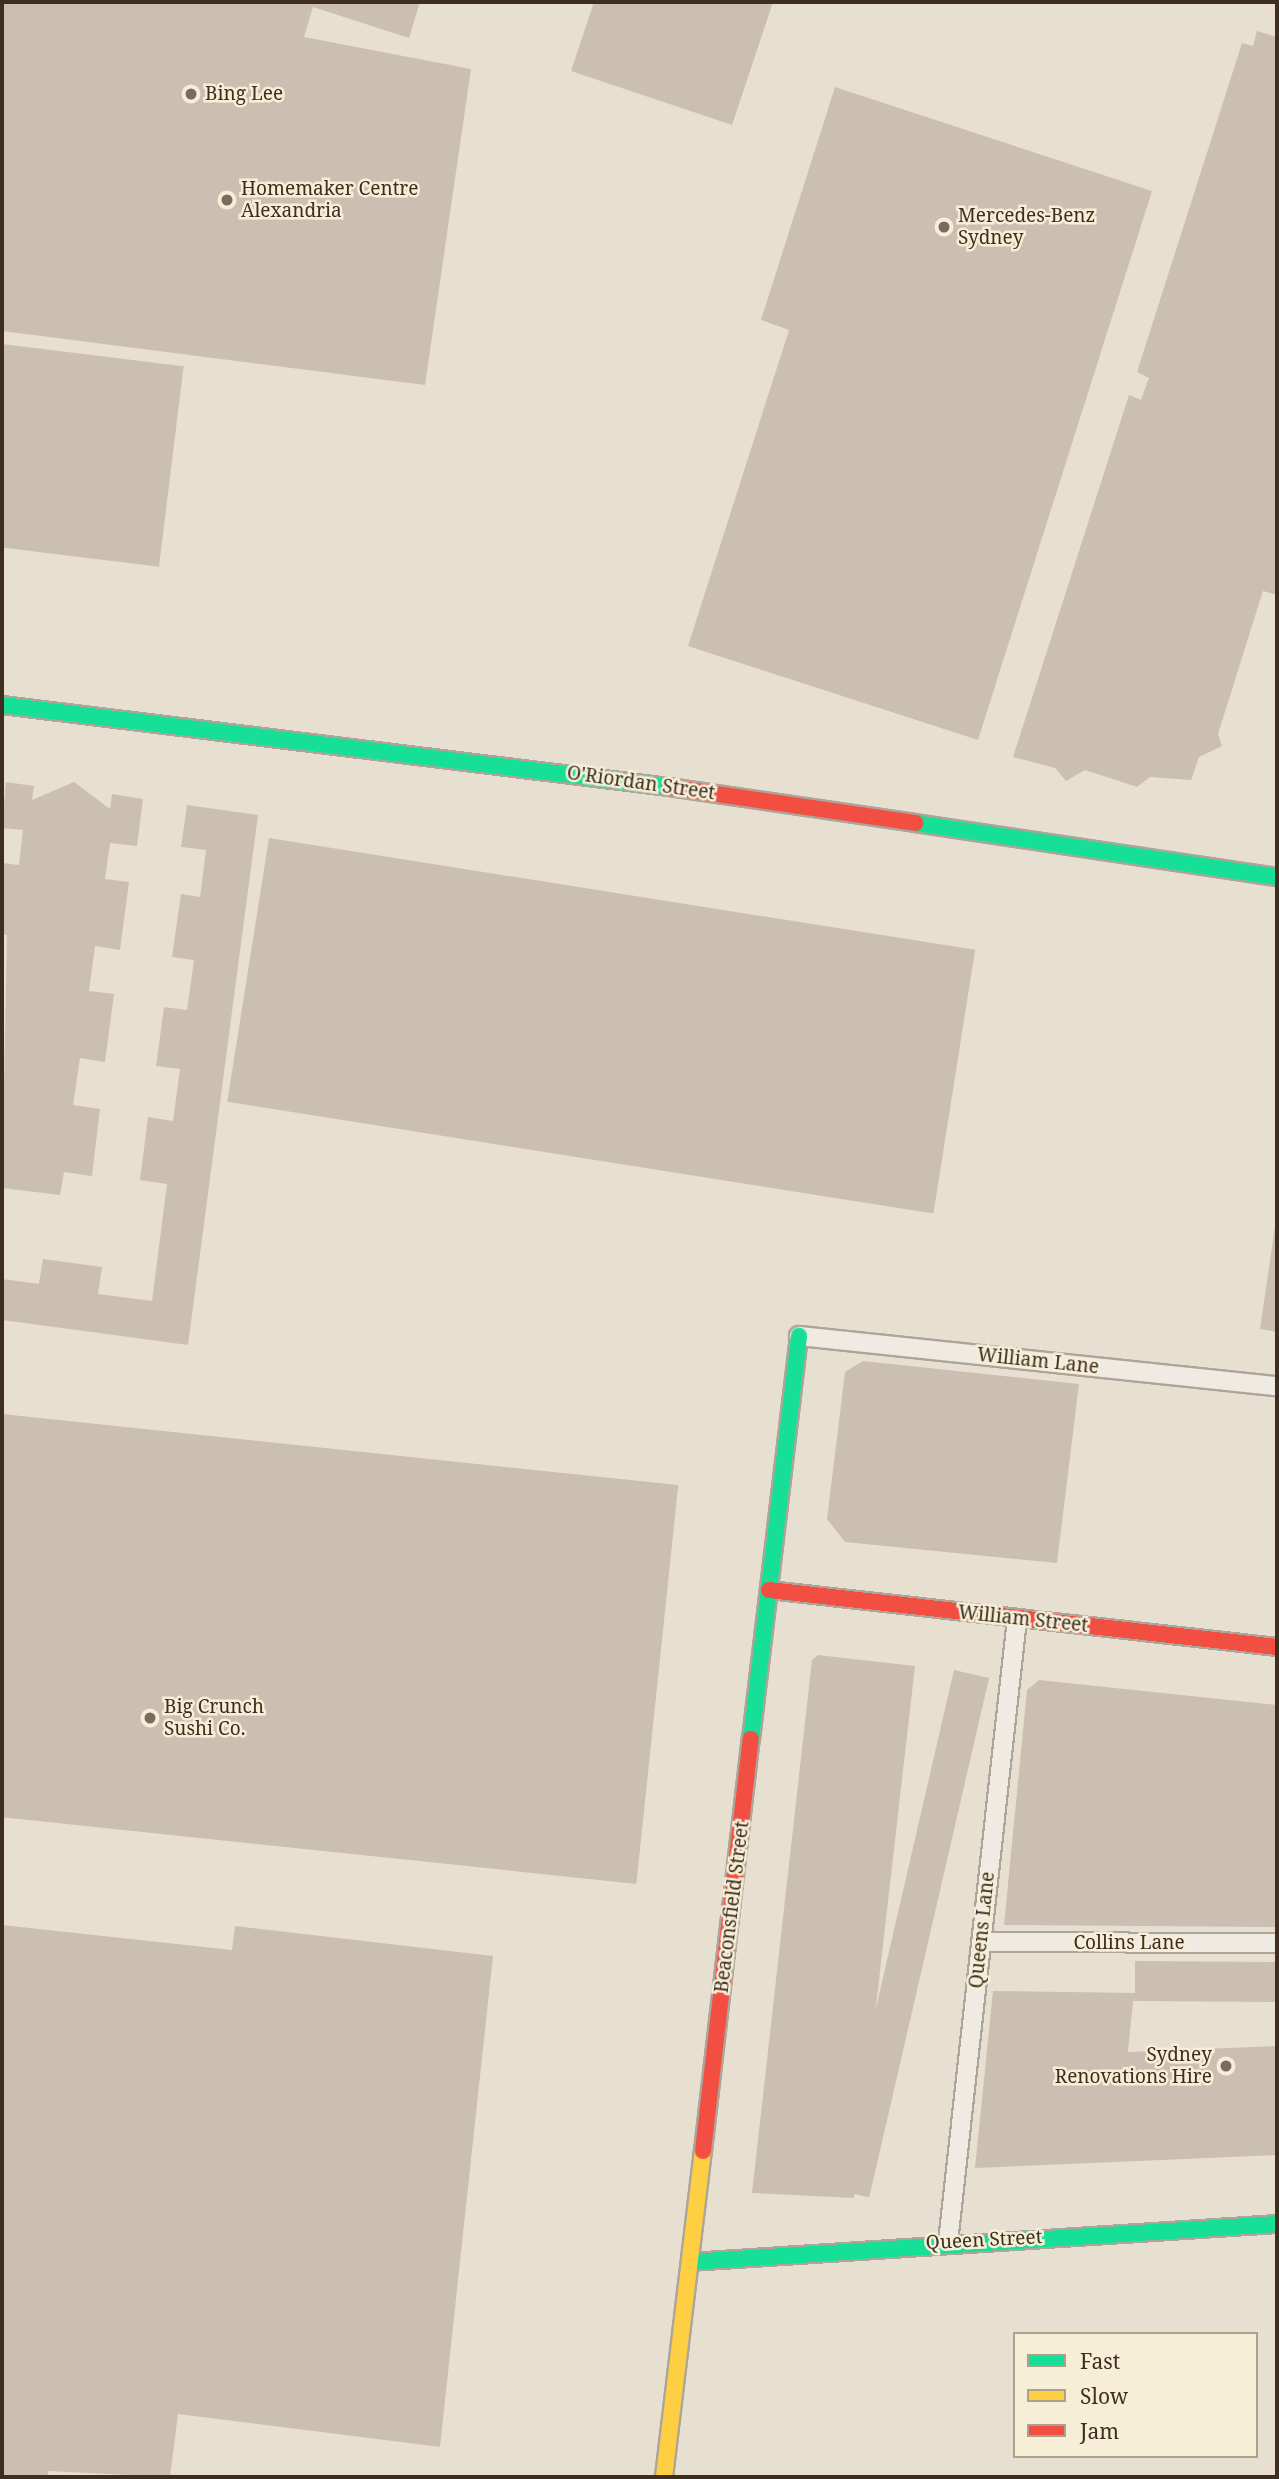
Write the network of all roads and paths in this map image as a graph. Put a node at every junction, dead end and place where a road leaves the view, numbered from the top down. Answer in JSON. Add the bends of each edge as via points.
{"nodes":[{"id":1,"x":2,"y":705,"type":"edge"},
{"id":2,"x":1277,"y":877,"type":"edge"},
{"id":3,"x":799,"y":1336,"type":"joint"},
{"id":4,"x":1277,"y":1386,"type":"edge"},
{"id":5,"x":769,"y":1590,"type":"junction"},
{"id":6,"x":1017,"y":1619,"type":"junction"},
{"id":7,"x":1277,"y":1647,"type":"edge"},
{"id":8,"x":981,"y":1942,"type":"junction"},
{"id":9,"x":1277,"y":1943,"type":"edge"},
{"id":10,"x":1277,"y":2224,"type":"edge"},
{"id":11,"x":948,"y":2242,"type":"junction"},
{"id":12,"x":690,"y":2262,"type":"junction"},
{"id":13,"x":664,"y":2477,"type":"edge"}],
"edges":[{"from":1,"to":2,"type":"street","name":"O'Riordan Street","via":[[594,776]]},
{"from":3,"to":4,"type":"lane","name":"William Lane"},
{"from":3,"to":5,"type":"street","name":"Beaconsfield Street"},
{"from":5,"to":6,"type":"street","name":"William Street"},
{"from":5,"to":12,"type":"street","name":"Beaconsfield Street"},
{"from":6,"to":7,"type":"street","name":"William Street"},
{"from":6,"to":8,"type":"lane","name":"Queens Lane"},
{"from":8,"to":9,"type":"lane","name":"Collins Lane"},
{"from":8,"to":11,"type":"lane","name":"Queens Lane"},
{"from":10,"to":11,"type":"street","name":"Queen Street"},
{"from":11,"to":12,"type":"street","name":"Queen Street"},
{"from":12,"to":13,"type":"street","name":"Beaconsfield Street"}]}
